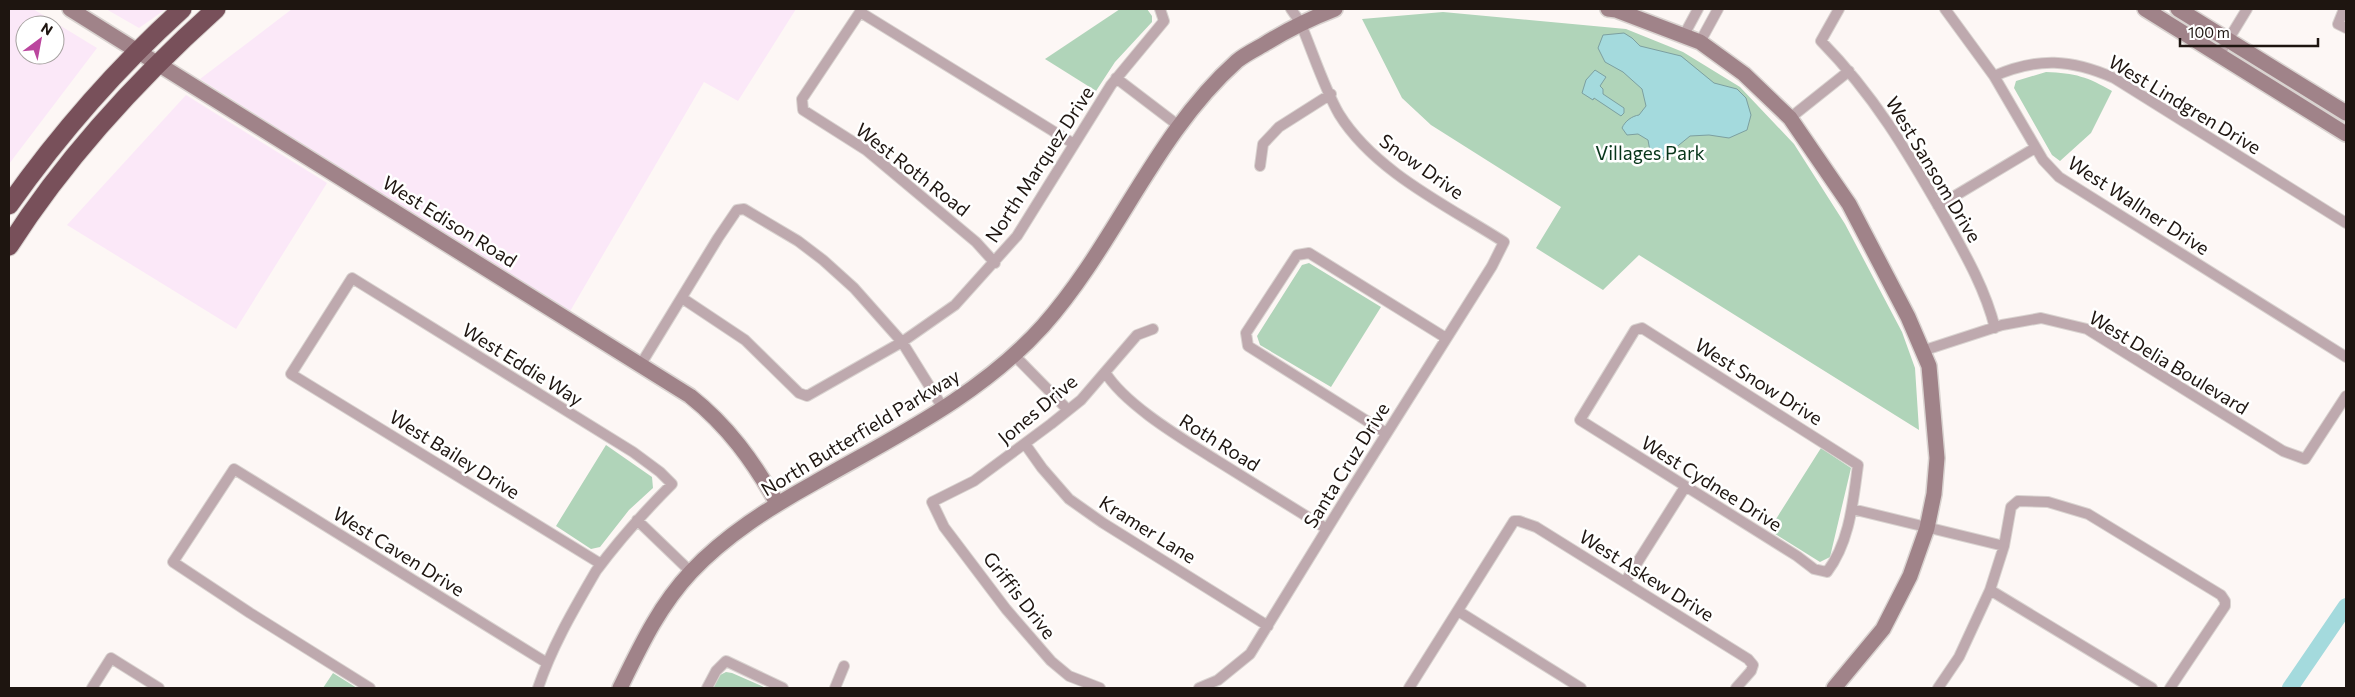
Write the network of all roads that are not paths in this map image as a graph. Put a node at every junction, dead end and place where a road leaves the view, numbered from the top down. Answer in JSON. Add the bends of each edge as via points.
{"nodes":[{"id":1,"x":70,"y":9,"type":"edge"},
{"id":2,"x":182,"y":9,"type":"edge"},
{"id":3,"x":216,"y":9,"type":"edge"},
{"id":4,"x":1160,"y":9,"type":"edge"},
{"id":5,"x":1291,"y":9,"type":"edge"},
{"id":6,"x":1335,"y":9,"type":"edge"},
{"id":7,"x":1608,"y":9,"type":"edge"},
{"id":8,"x":1698,"y":9,"type":"edge"},
{"id":9,"x":1718,"y":9,"type":"edge"},
{"id":10,"x":1839,"y":9,"type":"edge"},
{"id":11,"x":1945,"y":9,"type":"edge"},
{"id":12,"x":2145,"y":9,"type":"edge"},
{"id":13,"x":2178,"y":9,"type":"edge"},
{"id":14,"x":2248,"y":9,"type":"edge"},
{"id":15,"x":2344,"y":9,"type":"edge"},
{"id":16,"x":861,"y":10,"type":"edge"},
{"id":17,"x":1300,"y":22,"type":"junction"},
{"id":18,"x":2342,"y":26,"type":"edge"},
{"id":19,"x":1684,"y":35,"type":"junction"},
{"id":20,"x":2228,"y":40,"type":"junction"},
{"id":21,"x":1700,"y":42,"type":"junction"},
{"id":22,"x":136,"y":51,"type":"junction"},
{"id":23,"x":2219,"y":55,"type":"junction"},
{"id":24,"x":156,"y":64,"type":"junction"},
{"id":25,"x":1849,"y":71,"type":"junction"},
{"id":26,"x":1994,"y":76,"type":"junction"},
{"id":27,"x":1116,"y":78,"type":"junction"},
{"id":28,"x":1331,"y":94,"type":"junction"},
{"id":29,"x":2346,"y":113,"type":"edge"},
{"id":30,"x":1790,"y":118,"type":"junction"},
{"id":31,"x":1179,"y":126,"type":"junction"},
{"id":32,"x":2346,"y":134,"type":"edge"},
{"id":33,"x":1074,"y":144,"type":"junction"},
{"id":34,"x":2036,"y":148,"type":"junction"},
{"id":35,"x":1260,"y":166,"type":"dead end"},
{"id":36,"x":9,"y":204,"type":"edge"},
{"id":37,"x":1938,"y":206,"type":"junction"},
{"id":38,"x":2346,"y":223,"type":"edge"},
{"id":39,"x":1504,"y":242,"type":"joint"},
{"id":40,"x":9,"y":246,"type":"edge"},
{"id":41,"x":995,"y":263,"type":"junction"},
{"id":42,"x":682,"y":298,"type":"junction"},
{"id":43,"x":1995,"y":328,"type":"junction"},
{"id":44,"x":1153,"y":329,"type":"dead end"},
{"id":45,"x":1446,"y":338,"type":"junction"},
{"id":46,"x":902,"y":342,"type":"junction"},
{"id":47,"x":1922,"y":350,"type":"junction"},
{"id":48,"x":1014,"y":355,"type":"junction"},
{"id":49,"x":2346,"y":357,"type":"edge"},
{"id":50,"x":641,"y":364,"type":"junction"},
{"id":51,"x":1105,"y":372,"type":"junction"},
{"id":52,"x":291,"y":374,"type":"joint"},
{"id":53,"x":2346,"y":396,"type":"edge"},
{"id":54,"x":943,"y":408,"type":"junction"},
{"id":55,"x":1068,"y":410,"type":"junction"},
{"id":56,"x":1580,"y":420,"type":"joint"},
{"id":57,"x":1386,"y":433,"type":"junction"},
{"id":58,"x":1025,"y":444,"type":"junction"},
{"id":59,"x":1685,"y":487,"type":"junction"},
{"id":60,"x":932,"y":502,"type":"joint"},
{"id":61,"x":777,"y":503,"type":"junction"},
{"id":62,"x":1852,"y":509,"type":"junction"},
{"id":63,"x":637,"y":520,"type":"junction"},
{"id":64,"x":1927,"y":528,"type":"junction"},
{"id":65,"x":1327,"y":529,"type":"junction"},
{"id":66,"x":2004,"y":546,"type":"junction"},
{"id":67,"x":601,"y":564,"type":"junction"},
{"id":68,"x":691,"y":572,"type":"junction"},
{"id":69,"x":1625,"y":582,"type":"junction"},
{"id":70,"x":1990,"y":590,"type":"junction"},
{"id":71,"x":1458,"y":611,"type":"junction"},
{"id":72,"x":1268,"y":626,"type":"junction"},
{"id":73,"x":547,"y":663,"type":"junction"},
{"id":74,"x":844,"y":666,"type":"dead end"},
{"id":75,"x":92,"y":688,"type":"edge"},
{"id":76,"x":159,"y":688,"type":"edge"},
{"id":77,"x":370,"y":688,"type":"edge"},
{"id":78,"x":538,"y":688,"type":"edge"},
{"id":79,"x":620,"y":688,"type":"edge"},
{"id":80,"x":706,"y":688,"type":"edge"},
{"id":81,"x":783,"y":688,"type":"edge"},
{"id":82,"x":835,"y":688,"type":"edge"},
{"id":83,"x":1100,"y":688,"type":"edge"},
{"id":84,"x":1200,"y":688,"type":"edge"},
{"id":85,"x":1409,"y":688,"type":"edge"},
{"id":86,"x":1581,"y":688,"type":"edge"},
{"id":87,"x":1736,"y":688,"type":"edge"},
{"id":88,"x":1834,"y":688,"type":"edge"},
{"id":89,"x":1938,"y":688,"type":"edge"},
{"id":90,"x":2152,"y":688,"type":"edge"},
{"id":91,"x":2170,"y":688,"type":"edge"}],
"edges":[{"from":1,"to":22,"type":"street","name":"West Edison Road"},
{"from":2,"to":22,"type":"highway"},
{"from":3,"to":24,"type":"highway"},
{"from":4,"to":27,"type":"street","name":"North Marquez Drive","via":[[1164,21]]},
{"from":5,"to":17,"type":"street"},
{"from":6,"to":17,"type":"street","name":"North Butterfield Parkway"},
{"from":7,"to":19,"type":"street"},
{"from":8,"to":19,"type":"street"},
{"from":9,"to":21,"type":"street"},
{"from":10,"to":25,"type":"street","name":"West Sansom Drive","via":[[1821,41]]},
{"from":11,"to":26,"type":"street","name":"West Wallner Drive"},
{"from":12,"to":23,"type":"street"},
{"from":13,"to":20,"type":"street"},
{"from":14,"to":20,"type":"street"},
{"from":15,"to":18,"type":"street"},
{"from":16,"to":33,"type":"street"},
{"from":16,"to":41,"type":"street","name":"West Roth Road","via":[[802,99],[803,110],[866,150],[976,242]]},
{"from":17,"to":28,"type":"street","name":"Snow Drive"},
{"from":17,"to":31,"type":"street","name":"North Butterfield Parkway","via":[[1239,60],[1190,110]]},
{"from":19,"to":21,"type":"street"},
{"from":20,"to":23,"type":"street"},
{"from":20,"to":29,"type":"street"},
{"from":21,"to":30,"type":"street","via":[[1744,74]]},
{"from":22,"to":24,"type":"street","name":"West Edison Road"},
{"from":22,"to":36,"type":"highway","via":[[58,138]]},
{"from":23,"to":32,"type":"street"},
{"from":24,"to":40,"type":"highway","via":[[62,170]]},
{"from":24,"to":50,"type":"street","name":"West Edison Road"},
{"from":25,"to":30,"type":"street"},
{"from":25,"to":37,"type":"street","name":"West Sansom Drive","via":[[1884,116]]},
{"from":26,"to":34,"type":"street","name":"West Wallner Drive"},
{"from":26,"to":38,"type":"street","name":"West Lindgren Drive","via":[[2038,62],[2090,67],[2114,78]]},
{"from":27,"to":31,"type":"street"},
{"from":27,"to":33,"type":"street","name":"North Marquez Drive"},
{"from":28,"to":35,"type":"street","via":[[1279,127],[1263,144]]},
{"from":28,"to":39,"type":"street","name":"Snow Drive","via":[[1339,113],[1362,145],[1392,170]]},
{"from":30,"to":47,"type":"street","via":[[1849,204]]},
{"from":31,"to":48,"type":"street","name":"North Butterfield Parkway","via":[[1080,282]]},
{"from":33,"to":41,"type":"street","name":"North Marquez Drive","via":[[1017,236]]},
{"from":34,"to":37,"type":"street"},
{"from":34,"to":49,"type":"street","name":"West Wallner Drive","via":[[2059,176],[2088,196]]},
{"from":37,"to":43,"type":"street","name":"West Sansom Drive","via":[[1983,292]]},
{"from":39,"to":45,"type":"street","name":"Santa Cruz Drive"},
{"from":41,"to":46,"type":"street","name":"North Marquez Drive","via":[[955,305]]},
{"from":42,"to":46,"type":"street","name":"North Marquez Drive","via":[[745,340],[807,396]]},
{"from":42,"to":46,"type":"street","via":[[718,238],[738,210],[744,209],[771,223],[823,260],[854,288]]},
{"from":42,"to":50,"type":"street"},
{"from":43,"to":47,"type":"street","name":"West Delia Boulevard"},
{"from":43,"to":53,"type":"street","name":"West Delia Boulevard","via":[[2041,318],[2087,329],[2282,451],[2305,459]]},
{"from":44,"to":51,"type":"street","name":"Jones Drive","via":[[1137,335]]},
{"from":45,"to":57,"type":"street","name":"Santa Cruz Drive"},
{"from":45,"to":57,"type":"street","via":[[1316,257],[1302,253],[1293,260],[1270,294],[1246,333],[1246,341],[1252,350]]},
{"from":46,"to":54,"type":"street"},
{"from":47,"to":64,"type":"street","via":[[1929,366],[1937,458]]},
{"from":48,"to":54,"type":"street","name":"North Butterfield Parkway"},
{"from":48,"to":55,"type":"street"},
{"from":50,"to":61,"type":"street","name":"West Edison Road","via":[[718,419],[756,466]]},
{"from":51,"to":55,"type":"street","name":"Jones Drive"},
{"from":51,"to":65,"type":"street","name":"Roth Road","via":[[1171,432]]},
{"from":52,"to":63,"type":"street","name":"West Eddie Way","via":[[352,278],[633,452],[660,472],[672,484]]},
{"from":52,"to":67,"type":"street","name":"West Bailey Drive"},
{"from":54,"to":61,"type":"street","name":"North Butterfield Parkway"},
{"from":55,"to":58,"type":"street","name":"Jones Drive"},
{"from":56,"to":59,"type":"street","name":"West Cydnee Drive"},
{"from":56,"to":62,"type":"street","name":"West Snow Drive","via":[[1635,330],[1642,328],[1858,464]]},
{"from":57,"to":65,"type":"street","name":"Santa Cruz Drive"},
{"from":58,"to":60,"type":"street","name":"Jones Drive","via":[[974,480]]},
{"from":58,"to":72,"type":"street","name":"Kramer Lane","via":[[1069,499]]},
{"from":59,"to":62,"type":"street","name":"West Cydnee Drive","via":[[1814,569],[1827,572],[1837,559]]},
{"from":59,"to":69,"type":"street"},
{"from":60,"to":83,"type":"street","name":"Griffis Drive","via":[[944,527],[1050,662],[1069,676]]},
{"from":61,"to":68,"type":"street","name":"North Butterfield Parkway","via":[[729,538]]},
{"from":62,"to":64,"type":"street"},
{"from":63,"to":67,"type":"street"},
{"from":63,"to":68,"type":"street"},
{"from":64,"to":66,"type":"street"},
{"from":64,"to":88,"type":"street","via":[[1910,576],[1883,628]]},
{"from":65,"to":72,"type":"street","name":"Santa Cruz Drive"},
{"from":66,"to":70,"type":"street"},
{"from":66,"to":91,"type":"street","via":[[2011,507],[2018,501],[2048,502],[2088,514],[2221,594],[2225,606]]},
{"from":67,"to":73,"type":"street","via":[[566,622]]},
{"from":68,"to":79,"type":"street","name":"North Butterfield Parkway","via":[[650,626]]},
{"from":69,"to":71,"type":"street","name":"West Askew Drive","via":[[1536,526],[1514,521]]},
{"from":69,"to":87,"type":"street","name":"West Askew Drive","via":[[1748,659],[1753,665],[1751,671]]},
{"from":70,"to":89,"type":"street","via":[[1963,649]]},
{"from":70,"to":90,"type":"street"},
{"from":71,"to":85,"type":"street"},
{"from":71,"to":86,"type":"street"},
{"from":72,"to":84,"type":"street","name":"Santa Cruz Drive","via":[[1250,654],[1234,669]]},
{"from":73,"to":77,"type":"street","name":"West Caven Drive","via":[[234,469],[173,562]]},
{"from":73,"to":78,"type":"street"},
{"from":74,"to":82,"type":"street"},
{"from":75,"to":76,"type":"street","via":[[111,658]]},
{"from":80,"to":81,"type":"street","via":[[726,661]]}]}
